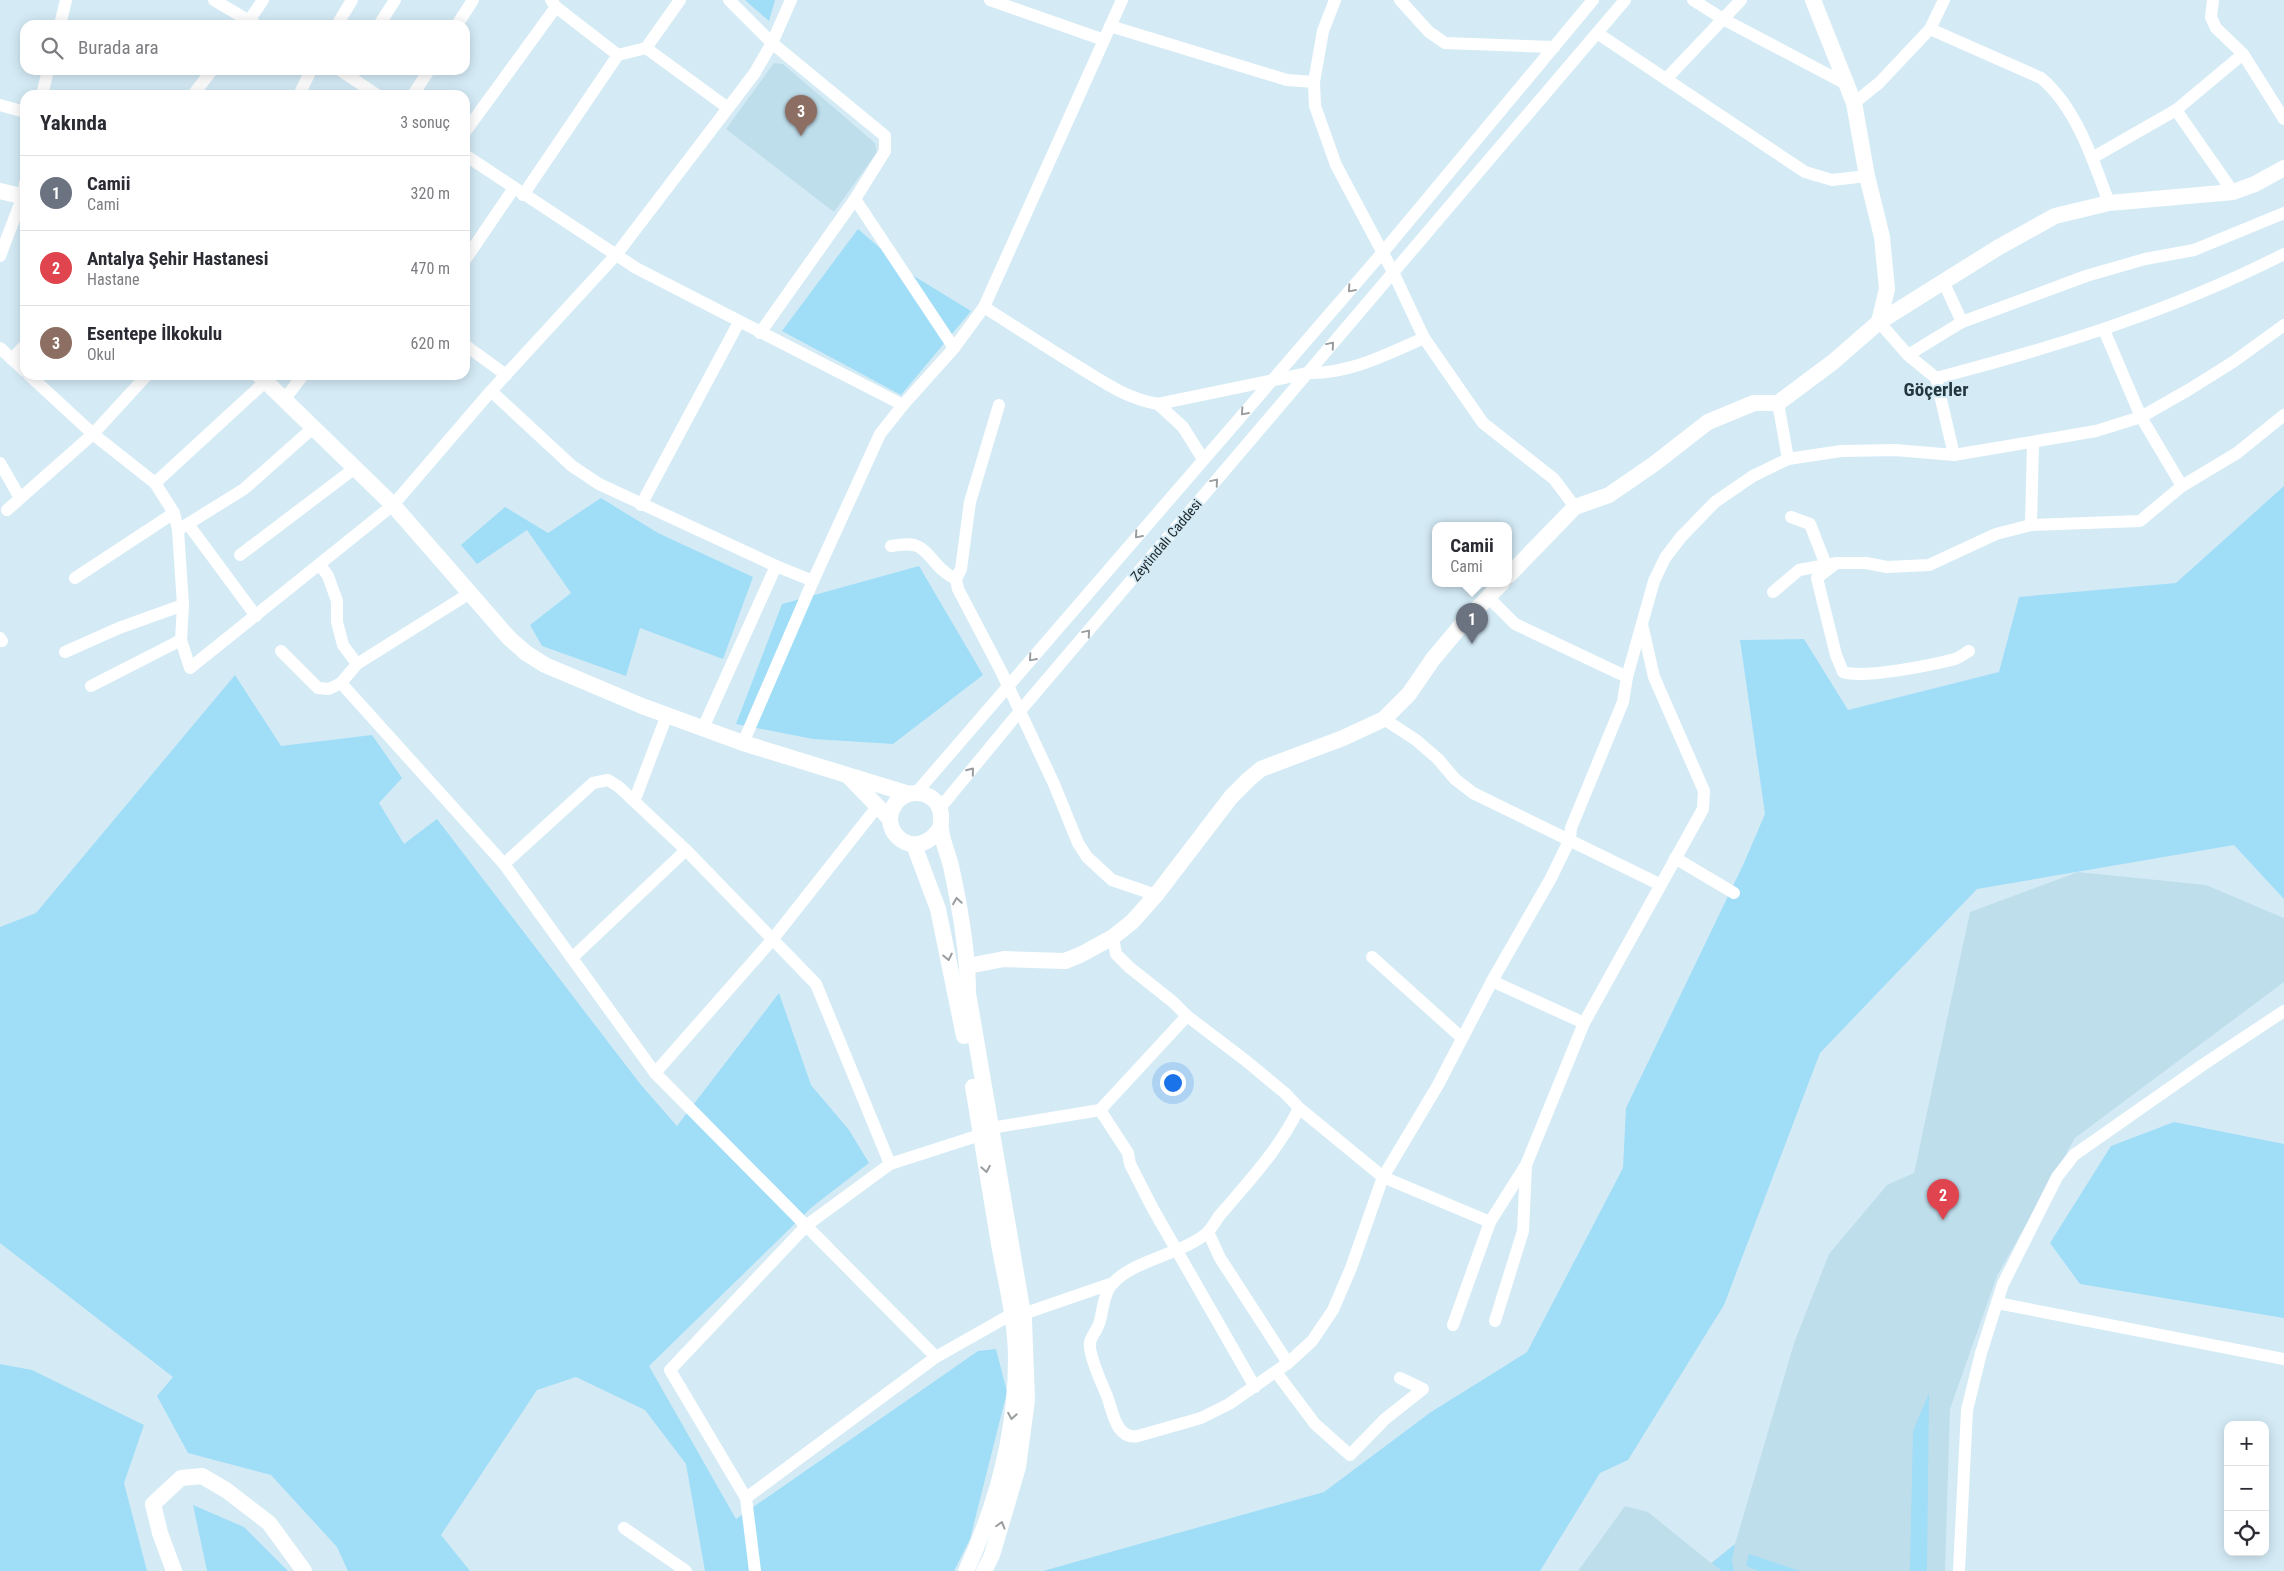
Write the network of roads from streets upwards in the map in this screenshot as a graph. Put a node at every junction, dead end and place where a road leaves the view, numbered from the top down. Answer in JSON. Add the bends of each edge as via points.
{"nodes":[{"id":1,"x":66,"y":0,"type":"edge"},
{"id":2,"x":214,"y":0,"type":"edge"},
{"id":3,"x":263,"y":0,"type":"edge"},
{"id":4,"x":352,"y":0,"type":"edge"},
{"id":5,"x":395,"y":0,"type":"edge"},
{"id":6,"x":473,"y":0,"type":"edge"},
{"id":7,"x":680,"y":0,"type":"edge"},
{"id":8,"x":729,"y":0,"type":"edge"},
{"id":9,"x":790,"y":0,"type":"edge"},
{"id":10,"x":990,"y":0,"type":"edge"},
{"id":11,"x":1122,"y":0,"type":"edge"},
{"id":12,"x":1336,"y":0,"type":"edge"},
{"id":13,"x":1400,"y":0,"type":"edge"},
{"id":14,"x":1576,"y":0,"type":"edge"},
{"id":15,"x":1625,"y":0,"type":"edge"},
{"id":16,"x":1693,"y":0,"type":"edge"},
{"id":17,"x":1741,"y":0,"type":"edge"},
{"id":18,"x":1813,"y":0,"type":"edge"},
{"id":19,"x":1944,"y":0,"type":"edge"},
{"id":20,"x":2213,"y":0,"type":"edge"},
{"id":21,"x":554,"y":3,"type":"edge"},
{"id":22,"x":1590,"y":4,"type":"edge"},
{"id":23,"x":1723,"y":19,"type":"junction"},
{"id":24,"x":61,"y":20,"type":"edge"},
{"id":25,"x":245,"y":20,"type":"edge"},
{"id":26,"x":253,"y":20,"type":"edge"},
{"id":27,"x":340,"y":20,"type":"edge"},
{"id":28,"x":382,"y":20,"type":"edge"},
{"id":29,"x":460,"y":20,"type":"edge"},
{"id":30,"x":1110,"y":26,"type":"junction"},
{"id":31,"x":1930,"y":29,"type":"junction"},
{"id":32,"x":1597,"y":33,"type":"junction"},
{"id":33,"x":1104,"y":40,"type":"junction"},
{"id":34,"x":772,"y":43,"type":"junction"},
{"id":35,"x":1554,"y":47,"type":"junction"},
{"id":36,"x":646,"y":48,"type":"junction"},
{"id":37,"x":2243,"y":54,"type":"junction"},
{"id":38,"x":618,"y":55,"type":"junction"},
{"id":39,"x":47,"y":75,"type":"edge"},
{"id":40,"x":208,"y":75,"type":"edge"},
{"id":41,"x":309,"y":75,"type":"edge"},
{"id":42,"x":350,"y":75,"type":"edge"},
{"id":43,"x":426,"y":75,"type":"edge"},
{"id":44,"x":1667,"y":78,"type":"junction"},
{"id":45,"x":1314,"y":82,"type":"junction"},
{"id":46,"x":1846,"y":84,"type":"junction"},
{"id":47,"x":43,"y":90,"type":"edge"},
{"id":48,"x":197,"y":90,"type":"edge"},
{"id":49,"x":301,"y":90,"type":"edge"},
{"id":50,"x":367,"y":90,"type":"edge"},
{"id":51,"x":416,"y":90,"type":"edge"},
{"id":52,"x":1854,"y":103,"type":"junction"},
{"id":53,"x":0,"y":105,"type":"edge"},
{"id":54,"x":728,"y":108,"type":"junction"},
{"id":55,"x":2176,"y":110,"type":"junction"},
{"id":56,"x":20,"y":111,"type":"edge"},
{"id":57,"x":2284,"y":119,"type":"edge"},
{"id":58,"x":470,"y":125,"type":"edge"},
{"id":59,"x":470,"y":158,"type":"edge"},
{"id":60,"x":2092,"y":158,"type":"junction"},
{"id":61,"x":2284,"y":168,"type":"edge"},
{"id":62,"x":1867,"y":176,"type":"junction"},
{"id":63,"x":0,"y":191,"type":"edge"},
{"id":64,"x":519,"y":191,"type":"junction"},
{"id":65,"x":20,"y":192,"type":"edge"},
{"id":66,"x":2232,"y":192,"type":"junction"},
{"id":67,"x":855,"y":199,"type":"junction"},
{"id":68,"x":20,"y":203,"type":"edge"},
{"id":69,"x":2109,"y":203,"type":"junction"},
{"id":70,"x":2284,"y":213,"type":"edge"},
{"id":71,"x":1382,"y":252,"type":"junction"},
{"id":72,"x":470,"y":254,"type":"edge"},
{"id":73,"x":2284,"y":254,"type":"edge"},
{"id":74,"x":616,"y":255,"type":"junction"},
{"id":75,"x":0,"y":256,"type":"edge"},
{"id":76,"x":1393,"y":272,"type":"junction"},
{"id":77,"x":1943,"y":281,"type":"junction"},
{"id":78,"x":984,"y":306,"type":"junction"},
{"id":79,"x":739,"y":322,"type":"junction"},
{"id":80,"x":1879,"y":322,"type":"junction"},
{"id":81,"x":1962,"y":322,"type":"junction"},
{"id":82,"x":2284,"y":324,"type":"edge"},
{"id":83,"x":2104,"y":330,"type":"junction"},
{"id":84,"x":760,"y":333,"type":"junction"},
{"id":85,"x":1424,"y":338,"type":"junction"},
{"id":86,"x":0,"y":348,"type":"edge"},
{"id":87,"x":954,"y":348,"type":"junction"},
{"id":88,"x":470,"y":349,"type":"edge"},
{"id":89,"x":20,"y":351,"type":"edge"},
{"id":90,"x":1908,"y":355,"type":"junction"},
{"id":91,"x":12,"y":359,"type":"junction"},
{"id":92,"x":20,"y":366,"type":"edge"},
{"id":93,"x":1308,"y":373,"type":"junction"},
{"id":94,"x":506,"y":375,"type":"junction"},
{"id":95,"x":1936,"y":378,"type":"junction"},
{"id":96,"x":34,"y":380,"type":"edge"},
{"id":97,"x":142,"y":380,"type":"edge"},
{"id":98,"x":261,"y":380,"type":"edge"},
{"id":99,"x":265,"y":380,"type":"edge"},
{"id":100,"x":299,"y":380,"type":"edge"},
{"id":101,"x":1271,"y":380,"type":"junction"},
{"id":102,"x":491,"y":391,"type":"junction"},
{"id":103,"x":284,"y":400,"type":"junction"},
{"id":104,"x":1778,"y":403,"type":"junction"},
{"id":105,"x":1158,"y":404,"type":"junction"},
{"id":106,"x":903,"y":405,"type":"junction"},
{"id":107,"x":999,"y":405,"type":"dead end"},
{"id":108,"x":2284,"y":415,"type":"edge"},
{"id":109,"x":2141,"y":417,"type":"junction"},
{"id":110,"x":314,"y":427,"type":"junction"},
{"id":111,"x":93,"y":434,"type":"junction"},
{"id":112,"x":2033,"y":443,"type":"junction"},
{"id":113,"x":1954,"y":455,"type":"junction"},
{"id":114,"x":1203,"y":459,"type":"junction"},
{"id":115,"x":1788,"y":459,"type":"junction"},
{"id":116,"x":0,"y":463,"type":"edge"},
{"id":117,"x":355,"y":468,"type":"junction"},
{"id":118,"x":155,"y":483,"type":"junction"},
{"id":119,"x":2182,"y":486,"type":"junction"},
{"id":120,"x":20,"y":498,"type":"junction"},
{"id":121,"x":393,"y":505,"type":"junction"},
{"id":122,"x":641,"y":505,"type":"junction"},
{"id":123,"x":1575,"y":508,"type":"junction"},
{"id":124,"x":7,"y":510,"type":"dead end"},
{"id":125,"x":174,"y":513,"type":"junction"},
{"id":126,"x":1791,"y":517,"type":"dead end"},
{"id":127,"x":2031,"y":525,"type":"junction"},
{"id":128,"x":183,"y":527,"type":"junction"},
{"id":129,"x":891,"y":546,"type":"dead end"},
{"id":130,"x":240,"y":555,"type":"dead end"},
{"id":131,"x":1832,"y":564,"type":"junction"},
{"id":132,"x":320,"y":565,"type":"junction"},
{"id":133,"x":776,"y":566,"type":"junction"},
{"id":134,"x":1512,"y":572,"type":"edge"},
{"id":135,"x":75,"y":578,"type":"dead end"},
{"id":136,"x":956,"y":579,"type":"junction"},
{"id":137,"x":813,"y":581,"type":"junction"},
{"id":138,"x":1498,"y":587,"type":"edge"},
{"id":139,"x":1773,"y":592,"type":"dead end"},
{"id":140,"x":470,"y":593,"type":"junction"},
{"id":141,"x":1488,"y":597,"type":"junction"},
{"id":142,"x":183,"y":605,"type":"junction"},
{"id":143,"x":256,"y":616,"type":"junction"},
{"id":144,"x":1642,"y":622,"type":"junction"},
{"id":145,"x":181,"y":640,"type":"junction"},
{"id":146,"x":281,"y":651,"type":"dead end"},
{"id":147,"x":1969,"y":651,"type":"dead end"},
{"id":148,"x":65,"y":652,"type":"dead end"},
{"id":149,"x":357,"y":664,"type":"junction"},
{"id":150,"x":1627,"y":676,"type":"junction"},
{"id":151,"x":341,"y":683,"type":"junction"},
{"id":152,"x":91,"y":686,"type":"dead end"},
{"id":153,"x":1008,"y":686,"type":"junction"},
{"id":154,"x":1020,"y":711,"type":"junction"},
{"id":155,"x":667,"y":714,"type":"junction"},
{"id":156,"x":1384,"y":719,"type":"junction"},
{"id":157,"x":702,"y":728,"type":"junction"},
{"id":158,"x":743,"y":743,"type":"junction"},
{"id":159,"x":848,"y":776,"type":"junction"},
{"id":160,"x":913,"y":793,"type":"junction"},
{"id":161,"x":635,"y":799,"type":"junction"},
{"id":162,"x":877,"y":807,"type":"junction"},
{"id":163,"x":940,"y":808,"type":"junction"},
{"id":164,"x":890,"y":819,"type":"junction"},
{"id":165,"x":940,"y":828,"type":"junction"},
{"id":166,"x":1570,"y":839,"type":"junction"},
{"id":167,"x":914,"y":845,"type":"junction"},
{"id":168,"x":686,"y":850,"type":"junction"},
{"id":169,"x":1675,"y":858,"type":"junction"},
{"id":170,"x":504,"y":864,"type":"junction"},
{"id":171,"x":1660,"y":884,"type":"junction"},
{"id":172,"x":1734,"y":893,"type":"dead end"},
{"id":173,"x":1156,"y":895,"type":"junction"},
{"id":174,"x":1113,"y":937,"type":"junction"},
{"id":175,"x":772,"y":940,"type":"junction"},
{"id":176,"x":1372,"y":957,"type":"dead end"},
{"id":177,"x":572,"y":958,"type":"junction"},
{"id":178,"x":968,"y":966,"type":"junction"},
{"id":179,"x":1492,"y":981,"type":"junction"},
{"id":180,"x":2284,"y":1011,"type":"edge"},
{"id":181,"x":1187,"y":1016,"type":"junction"},
{"id":182,"x":1584,"y":1022,"type":"junction"},
{"id":183,"x":1462,"y":1038,"type":"junction"},
{"id":184,"x":655,"y":1072,"type":"junction"},
{"id":185,"x":1299,"y":1108,"type":"junction"},
{"id":186,"x":1100,"y":1110,"type":"junction"},
{"id":187,"x":986,"y":1131,"type":"junction"},
{"id":188,"x":890,"y":1164,"type":"junction"},
{"id":189,"x":1526,"y":1165,"type":"junction"},
{"id":190,"x":1382,"y":1177,"type":"junction"},
{"id":191,"x":1490,"y":1222,"type":"junction"},
{"id":192,"x":807,"y":1225,"type":"junction"},
{"id":193,"x":1208,"y":1232,"type":"junction"},
{"id":194,"x":1178,"y":1250,"type":"junction"},
{"id":195,"x":1112,"y":1284,"type":"junction"},
{"id":196,"x":1997,"y":1303,"type":"junction"},
{"id":197,"x":1018,"y":1314,"type":"junction"},
{"id":198,"x":1495,"y":1321,"type":"dead end"},
{"id":199,"x":1453,"y":1325,"type":"dead end"},
{"id":200,"x":936,"y":1357,"type":"junction"},
{"id":201,"x":2284,"y":1359,"type":"edge"},
{"id":202,"x":1288,"y":1363,"type":"junction"},
{"id":203,"x":1276,"y":1372,"type":"junction"},
{"id":204,"x":1400,"y":1378,"type":"dead end"},
{"id":205,"x":1255,"y":1387,"type":"junction"},
{"id":206,"x":746,"y":1498,"type":"junction"},
{"id":207,"x":624,"y":1528,"type":"dead end"},
{"id":208,"x":174,"y":1571,"type":"edge"},
{"id":209,"x":304,"y":1571,"type":"edge"},
{"id":210,"x":686,"y":1571,"type":"edge"},
{"id":211,"x":755,"y":1571,"type":"edge"},
{"id":212,"x":966,"y":1571,"type":"edge"},
{"id":213,"x":984,"y":1571,"type":"edge"},
{"id":214,"x":1959,"y":1571,"type":"edge"}],
"edges":[{"from":1,"to":24,"type":"street"},
{"from":2,"to":25,"type":"street"},
{"from":3,"to":26,"type":"street"},
{"from":4,"to":27,"type":"street"},
{"from":5,"to":28,"type":"street"},
{"from":6,"to":29,"type":"street"},
{"from":7,"to":36,"type":"street"},
{"from":8,"to":34,"type":"street"},
{"from":9,"to":34,"type":"street"},
{"from":10,"to":33,"type":"street"},
{"from":11,"to":30,"type":"street"},
{"from":12,"to":45,"type":"street","via":[[1323,31]]},
{"from":13,"to":35,"type":"street","via":[[1429,32],[1445,43]]},
{"from":14,"to":22,"type":"street"},
{"from":15,"to":32,"type":"street","name":"Zeytindalı Caddesi"},
{"from":16,"to":23,"type":"street"},
{"from":17,"to":23,"type":"street"},
{"from":18,"to":46,"type":"street"},
{"from":19,"to":31,"type":"street"},
{"from":20,"to":37,"type":"street","via":[[2211,17],[2216,28]]},
{"from":21,"to":38,"type":"street"},
{"from":21,"to":58,"type":"street"},
{"from":22,"to":35,"type":"street"},
{"from":23,"to":44,"type":"street"},
{"from":23,"to":46,"type":"street"},
{"from":30,"to":33,"type":"street"},
{"from":30,"to":45,"type":"street","via":[[1288,80]]},
{"from":31,"to":52,"type":"street","via":[[1879,83]]},
{"from":31,"to":60,"type":"street","via":[[2041,78],[2061,98]]},
{"from":32,"to":44,"type":"street"},
{"from":32,"to":76,"type":"street","name":"Zeytindalı Caddesi"},
{"from":33,"to":78,"type":"street"},
{"from":34,"to":54,"type":"street"},
{"from":34,"to":67,"type":"street","via":[[885,136],[885,151]]},
{"from":35,"to":71,"type":"street"},
{"from":36,"to":38,"type":"street"},
{"from":36,"to":54,"type":"street"},
{"from":37,"to":55,"type":"street"},
{"from":37,"to":57,"type":"street"},
{"from":38,"to":64,"type":"street"},
{"from":39,"to":47,"type":"street"},
{"from":40,"to":48,"type":"street"},
{"from":41,"to":49,"type":"street"},
{"from":42,"to":50,"type":"street"},
{"from":43,"to":51,"type":"street"},
{"from":44,"to":62,"type":"street","via":[[1805,172],[1832,180]]},
{"from":45,"to":71,"type":"street","via":[[1315,106],[1336,164]]},
{"from":46,"to":52,"type":"street"},
{"from":52,"to":62,"type":"street"},
{"from":53,"to":56,"type":"street"},
{"from":54,"to":74,"type":"street"},
{"from":55,"to":60,"type":"street"},
{"from":55,"to":66,"type":"street"},
{"from":59,"to":64,"type":"street"},
{"from":60,"to":69,"type":"street"},
{"from":61,"to":66,"type":"street"},
{"from":62,"to":80,"type":"street","via":[[1882,237],[1887,289]]},
{"from":63,"to":65,"type":"street"},
{"from":64,"to":72,"type":"street"},
{"from":64,"to":74,"type":"street"},
{"from":66,"to":69,"type":"street"},
{"from":67,"to":84,"type":"street"},
{"from":67,"to":87,"type":"street"},
{"from":68,"to":75,"type":"street"},
{"from":69,"to":77,"type":"street","via":[[2055,216]]},
{"from":70,"to":81,"type":"street","via":[[2194,250],[2145,259],[2086,276]]},
{"from":71,"to":76,"type":"street"},
{"from":71,"to":101,"type":"street","one_way":true},
{"from":73,"to":83,"type":"street","via":[[2238,278]]},
{"from":74,"to":79,"type":"street"},
{"from":74,"to":94,"type":"street"},
{"from":76,"to":85,"type":"street"},
{"from":93,"to":76,"type":"street","name":"Zeytindalı Caddesi","one_way":true},
{"from":77,"to":80,"type":"street"},
{"from":77,"to":81,"type":"street"},
{"from":78,"to":87,"type":"street"},
{"from":78,"to":105,"type":"street","via":[[1118,390],[1141,401]]},
{"from":79,"to":84,"type":"street"},
{"from":79,"to":122,"type":"street"},
{"from":80,"to":90,"type":"street"},
{"from":80,"to":104,"type":"street"},
{"from":81,"to":90,"type":"street"},
{"from":82,"to":109,"type":"street","via":[[2226,367]]},
{"from":83,"to":95,"type":"street","via":[[2026,355]]},
{"from":83,"to":109,"type":"street"},
{"from":84,"to":106,"type":"street"},
{"from":85,"to":93,"type":"street","via":[[1351,368]]},
{"from":85,"to":123,"type":"street","via":[[1483,423],[1554,479]]},
{"from":86,"to":91,"type":"street"},
{"from":87,"to":106,"type":"street"},
{"from":88,"to":94,"type":"street"},
{"from":89,"to":91,"type":"street"},
{"from":90,"to":95,"type":"street"},
{"from":91,"to":92,"type":"street"},
{"from":93,"to":101,"type":"street"},
{"from":154,"to":93,"type":"street","name":"Zeytindalı Caddesi","one_way":true},
{"from":94,"to":102,"type":"street"},
{"from":95,"to":113,"type":"street"},
{"from":96,"to":111,"type":"street"},
{"from":97,"to":111,"type":"street"},
{"from":98,"to":118,"type":"street"},
{"from":99,"to":103,"type":"street"},
{"from":100,"to":103,"type":"street"},
{"from":101,"to":105,"type":"street"},
{"from":101,"to":114,"type":"street","one_way":true},
{"from":102,"to":121,"type":"street"},
{"from":102,"to":122,"type":"street","via":[[572,466]]},
{"from":103,"to":110,"type":"street"},
{"from":104,"to":115,"type":"street"},
{"from":104,"to":123,"type":"street","via":[[1754,403],[1708,422],[1609,496]]},
{"from":105,"to":114,"type":"street","via":[[1183,427]]},
{"from":106,"to":137,"type":"street","via":[[880,434]]},
{"from":107,"to":136,"type":"street","via":[[970,502],[961,569]]},
{"from":108,"to":119,"type":"street","via":[[2238,453]]},
{"from":109,"to":112,"type":"street","via":[[2096,431]]},
{"from":109,"to":119,"type":"street"},
{"from":110,"to":117,"type":"street"},
{"from":110,"to":128,"type":"street","via":[[244,490]]},
{"from":111,"to":118,"type":"street"},
{"from":111,"to":120,"type":"street"},
{"from":112,"to":113,"type":"street"},
{"from":112,"to":127,"type":"street"},
{"from":113,"to":115,"type":"street","via":[[1840,450]]},
{"from":114,"to":153,"type":"street","one_way":true},
{"from":115,"to":144,"type":"street","via":[[1753,476],[1715,502],[1681,537],[1665,558],[1654,581]]},
{"from":116,"to":120,"type":"street"},
{"from":117,"to":121,"type":"street"},
{"from":117,"to":130,"type":"street"},
{"from":118,"to":125,"type":"street"},
{"from":119,"to":127,"type":"street","via":[[2140,521]]},
{"from":120,"to":124,"type":"street"},
{"from":121,"to":132,"type":"street"},
{"from":121,"to":140,"type":"street"},
{"from":122,"to":133,"type":"street"},
{"from":123,"to":134,"type":"street"},
{"from":125,"to":128,"type":"street"},
{"from":125,"to":135,"type":"street"},
{"from":126,"to":131,"type":"street","via":[[1810,524]]},
{"from":127,"to":131,"type":"street","via":[[1996,534],[1929,565]]},
{"from":128,"to":142,"type":"street"},
{"from":128,"to":143,"type":"street"},
{"from":129,"to":136,"type":"street","via":[[909,544],[919,547],[941,570]]},
{"from":131,"to":139,"type":"street","via":[[1799,570]]},
{"from":131,"to":147,"type":"street","via":[[1818,578],[1843,672],[1851,675],[1915,667],[1957,658]]},
{"from":132,"to":143,"type":"street"},
{"from":132,"to":149,"type":"street","via":[[328,576],[337,601],[337,622],[343,646]]},
{"from":133,"to":137,"type":"street"},
{"from":133,"to":157,"type":"street"},
{"from":136,"to":153,"type":"street","via":[[968,610]]},
{"from":137,"to":158,"type":"street"},
{"from":138,"to":141,"type":"street"},
{"from":140,"to":149,"type":"street"},
{"from":140,"to":155,"type":"street","via":[[526,654],[544,665]]},
{"from":141,"to":150,"type":"street","via":[[1515,624]]},
{"from":141,"to":156,"type":"street"},
{"from":142,"to":145,"type":"street"},
{"from":142,"to":148,"type":"street"},
{"from":143,"to":145,"type":"street","via":[[190,668]]},
{"from":144,"to":150,"type":"street"},
{"from":144,"to":169,"type":"street","via":[[1654,677],[1704,791],[1703,809]]},
{"from":145,"to":152,"type":"street"},
{"from":146,"to":151,"type":"street","via":[[318,688],[330,689]]},
{"from":149,"to":151,"type":"street"},
{"from":150,"to":166,"type":"street","via":[[1623,702],[1571,828]]},
{"from":151,"to":170,"type":"street"},
{"from":153,"to":154,"type":"street"},
{"from":153,"to":160,"type":"street"},
{"from":163,"to":154,"type":"street","name":"Zeytindalı Caddesi","one_way":true},
{"from":154,"to":173,"type":"street","via":[[1087,858],[1112,880]]},
{"from":155,"to":157,"type":"street"},
{"from":155,"to":161,"type":"street"},
{"from":156,"to":166,"type":"street","via":[[1416,740],[1473,793]]},
{"from":156,"to":173,"type":"street","via":[[1261,769],[1231,797]]},
{"from":157,"to":158,"type":"street"},
{"from":158,"to":159,"type":"street"},
{"from":159,"to":160,"type":"street"},
{"from":159,"to":162,"type":"street"},
{"from":160,"to":163,"type":"street","via":[[930,797]]},
{"from":160,"to":164,"type":"street","via":[[895,804]]},
{"from":161,"to":168,"type":"street"},
{"from":161,"to":170,"type":"street","via":[[608,780],[593,783]]},
{"from":162,"to":164,"type":"street"},
{"from":162,"to":175,"type":"street"},
{"from":163,"to":165,"type":"street"},
{"from":164,"to":167,"type":"street","via":[[900,839]]},
{"from":165,"to":167,"type":"street","via":[[934,838]]},
{"from":178,"to":165,"type":"street","one_way":true,"via":[[951,866]]},
{"from":166,"to":171,"type":"street"},
{"from":166,"to":179,"type":"street"},
{"from":167,"to":187,"type":"street","one_way":true,"via":[[938,909]]},
{"from":168,"to":175,"type":"street"},
{"from":168,"to":177,"type":"street"},
{"from":169,"to":171,"type":"street"},
{"from":169,"to":172,"type":"street"},
{"from":170,"to":177,"type":"street"},
{"from":171,"to":182,"type":"street"},
{"from":173,"to":174,"type":"street","via":[[1132,922]]},
{"from":174,"to":178,"type":"street","via":[[1065,961],[1004,959]]},
{"from":174,"to":181,"type":"street","via":[[1116,954]]},
{"from":175,"to":184,"type":"street"},
{"from":175,"to":188,"type":"street","via":[[816,984]]},
{"from":176,"to":183,"type":"street"},
{"from":177,"to":184,"type":"street"},
{"from":178,"to":187,"type":"street","via":[[968,994]]},
{"from":179,"to":182,"type":"street"},
{"from":179,"to":183,"type":"street"},
{"from":180,"to":196,"type":"street","via":[[2074,1155],[2057,1177],[2003,1284]]},
{"from":181,"to":185,"type":"street","via":[[1245,1060]]},
{"from":181,"to":186,"type":"street"},
{"from":182,"to":189,"type":"street"},
{"from":183,"to":190,"type":"street","via":[[1438,1085]]},
{"from":184,"to":192,"type":"street"},
{"from":185,"to":190,"type":"street"},
{"from":185,"to":193,"type":"street","via":[[1292,1124]]},
{"from":186,"to":187,"type":"street"},
{"from":186,"to":194,"type":"street","via":[[1128,1154],[1153,1209]]},
{"from":187,"to":188,"type":"street"},
{"from":187,"to":197,"type":"street"},
{"from":188,"to":192,"type":"street"},
{"from":189,"to":191,"type":"street"},
{"from":189,"to":198,"type":"street","via":[[1523,1231]]},
{"from":190,"to":191,"type":"street"},
{"from":190,"to":202,"type":"street","via":[[1333,1310],[1312,1341]]},
{"from":191,"to":199,"type":"street"},
{"from":192,"to":200,"type":"street"},
{"from":192,"to":206,"type":"street","via":[[670,1370]]},
{"from":193,"to":194,"type":"street"},
{"from":193,"to":202,"type":"street","via":[[1220,1258]]},
{"from":194,"to":195,"type":"street","via":[[1124,1273]]},
{"from":194,"to":205,"type":"street"},
{"from":195,"to":197,"type":"street"},
{"from":195,"to":205,"type":"street","via":[[1090,1343],[1122,1433],[1138,1436],[1201,1418]]},
{"from":196,"to":201,"type":"street"},
{"from":196,"to":214,"type":"street","via":[[1967,1410]]},
{"from":197,"to":200,"type":"street"},
{"from":197,"to":212,"type":"street","one_way":true,"via":[[1015,1397],[1003,1467],[983,1535]]},
{"from":213,"to":197,"type":"street","one_way":true,"via":[[992,1555],[1018,1467],[1027,1400]]},
{"from":200,"to":206,"type":"street"},
{"from":202,"to":203,"type":"street"},
{"from":203,"to":204,"type":"street","via":[[1315,1424],[1350,1455],[1385,1418],[1423,1389]]},
{"from":203,"to":205,"type":"street"},
{"from":206,"to":211,"type":"street"},
{"from":207,"to":210,"type":"street"},
{"from":208,"to":209,"type":"street","via":[[153,1504],[181,1478],[202,1476],[269,1523]]}]}
